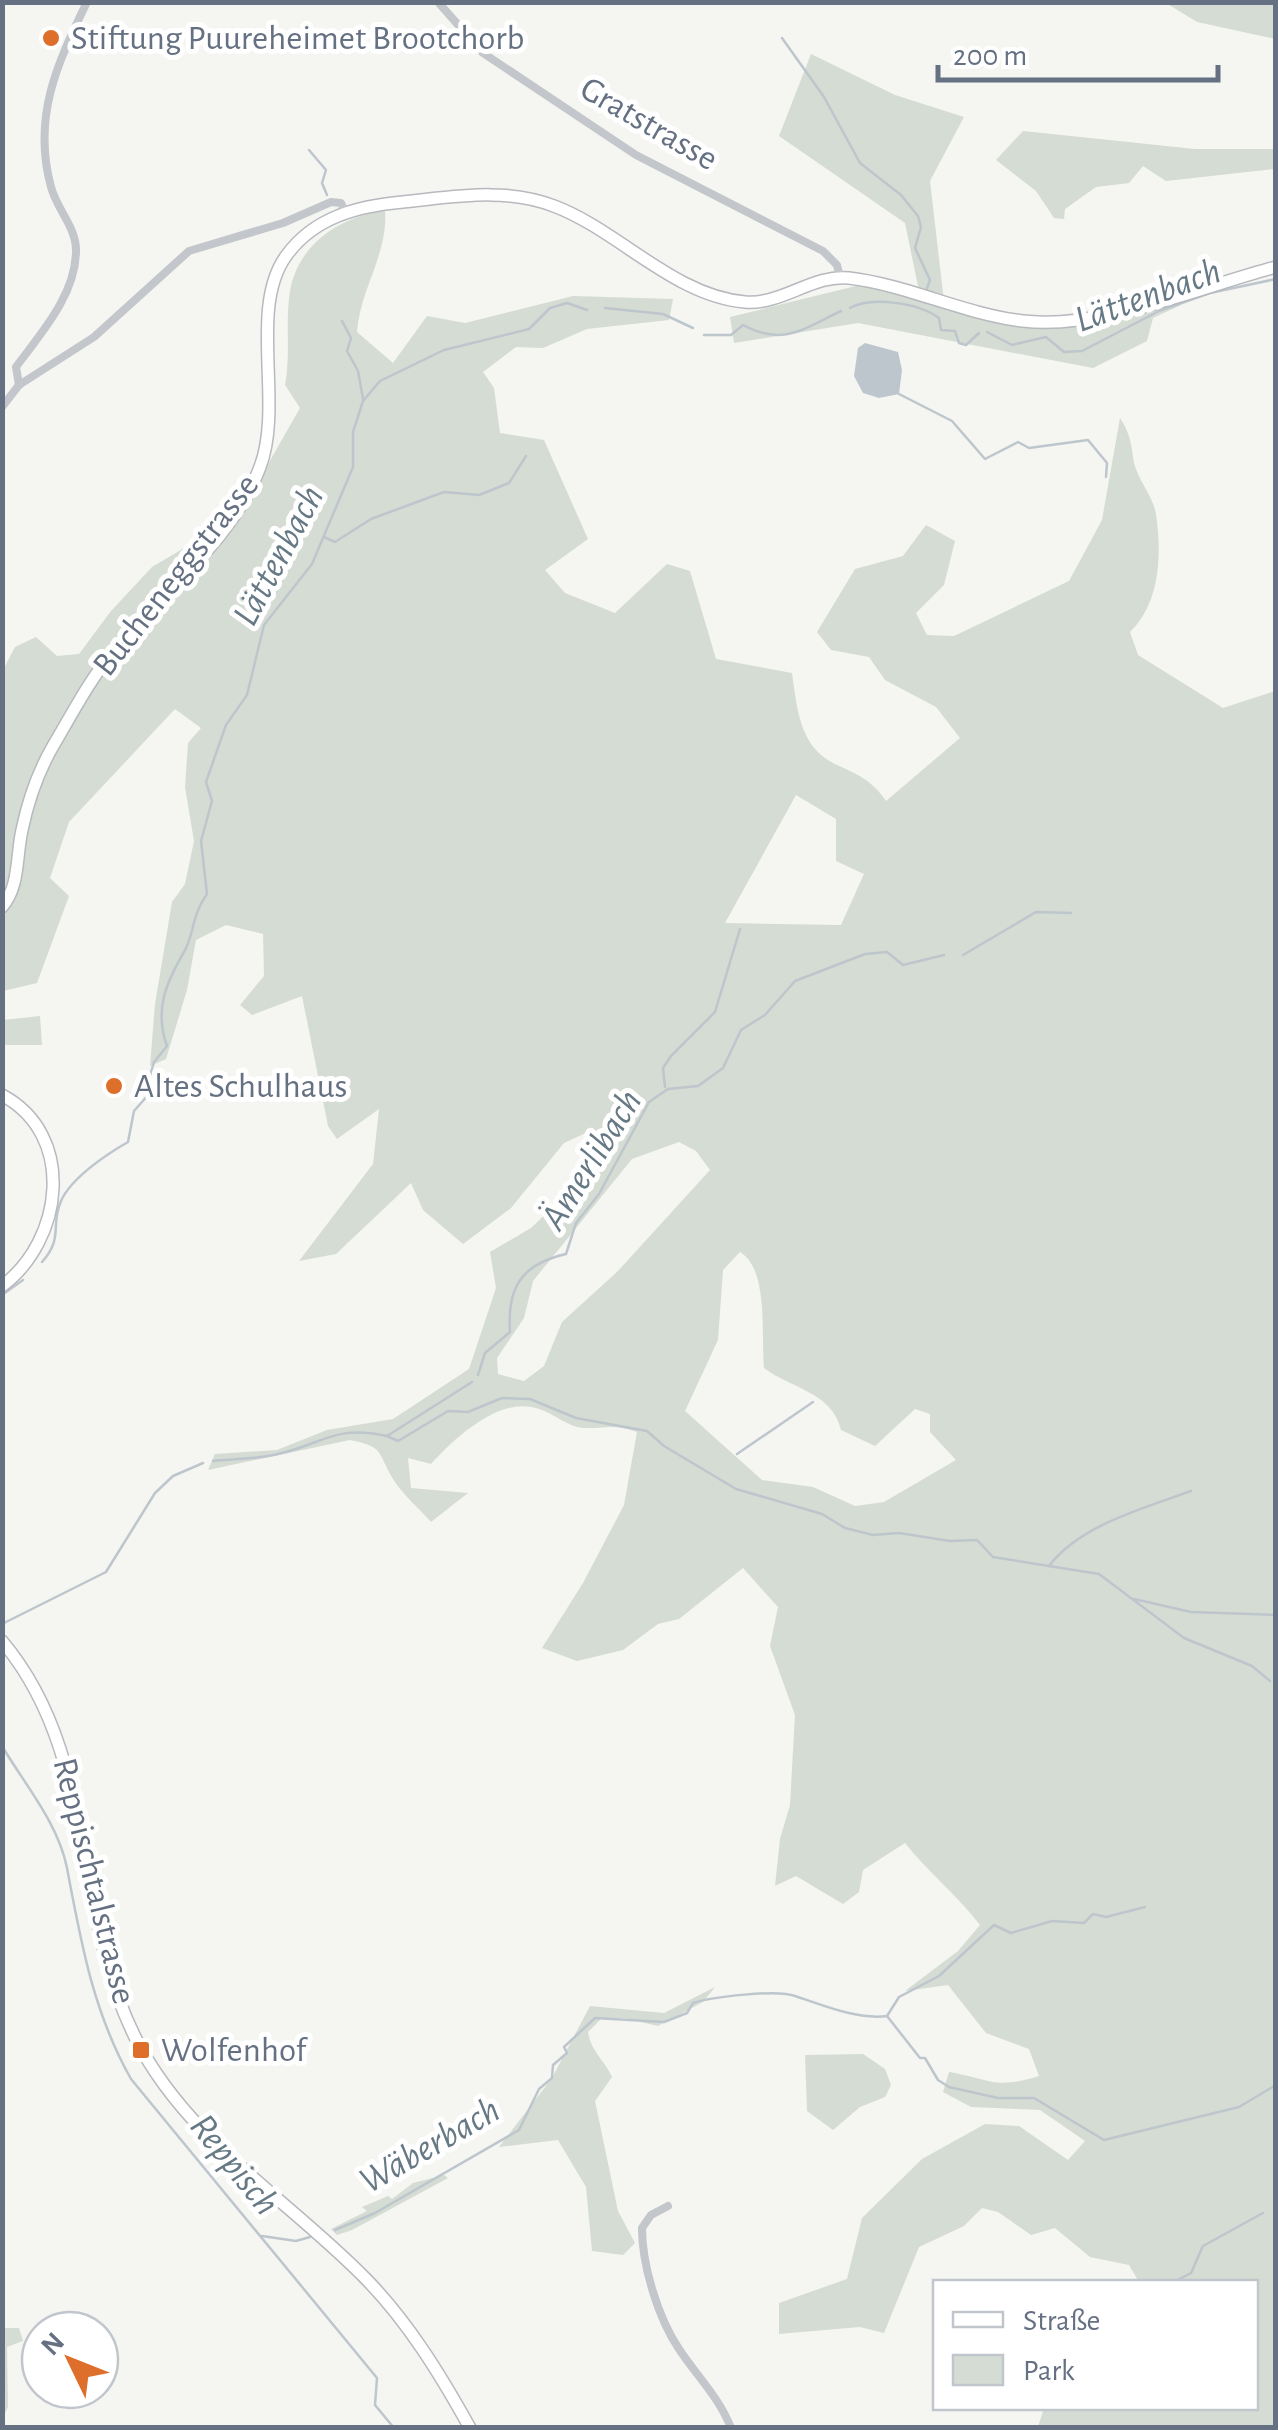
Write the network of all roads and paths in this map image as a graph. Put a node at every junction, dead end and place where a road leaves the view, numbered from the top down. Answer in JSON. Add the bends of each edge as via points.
{"nodes":[{"id":1,"x":87,"y":2,"type":"edge"},
{"id":2,"x":438,"y":2,"type":"edge"},
{"id":3,"x":346,"y":211,"type":"junction"},
{"id":4,"x":1276,"y":266,"type":"edge"},
{"id":5,"x":840,"y":278,"type":"junction"},
{"id":6,"x":19,"y":385,"type":"junction"},
{"id":7,"x":2,"y":407,"type":"edge"},
{"id":8,"x":2,"y":907,"type":"edge"},
{"id":9,"x":2,"y":1095,"type":"edge"},
{"id":10,"x":2,"y":1286,"type":"edge"},
{"id":11,"x":2,"y":1641,"type":"edge"},
{"id":12,"x":668,"y":2206,"type":"dead end"},
{"id":13,"x":470,"y":2428,"type":"edge"},
{"id":14,"x":732,"y":2428,"type":"edge"}],
"edges":[{"from":1,"to":6,"type":"street","via":[[52,77],[46,128],[50,183],[75,238],[76,259],[50,322],[16,367]]},
{"from":2,"to":5,"type":"street","name":"Gratstrasse","via":[[483,53],[636,155],[823,250]]},
{"from":3,"to":5,"type":"street","name":"Bucheneggstrasse","via":[[510,195],[575,215],[723,298],[766,301]]},
{"from":3,"to":6,"type":"street","via":[[332,202],[189,251],[94,337]]},
{"from":3,"to":8,"type":"street","name":"Bucheneggstrasse","via":[[300,240],[276,274],[270,423],[253,484],[174,590],[112,652],[50,751],[29,802],[14,884]]},
{"from":4,"to":5,"type":"street","via":[[1055,322],[988,315]]},
{"from":6,"to":7,"type":"street"},
{"from":9,"to":10,"type":"street","via":[[38,1128],[54,1177],[40,1244]]},
{"from":11,"to":13,"type":"street","name":"Reppischtalstrasse","via":[[56,1729],[108,1962],[141,2050],[206,2135],[383,2298],[420,2344]]},
{"from":12,"to":14,"type":"street","via":[[642,2228],[647,2264],[672,2336]]}]}
